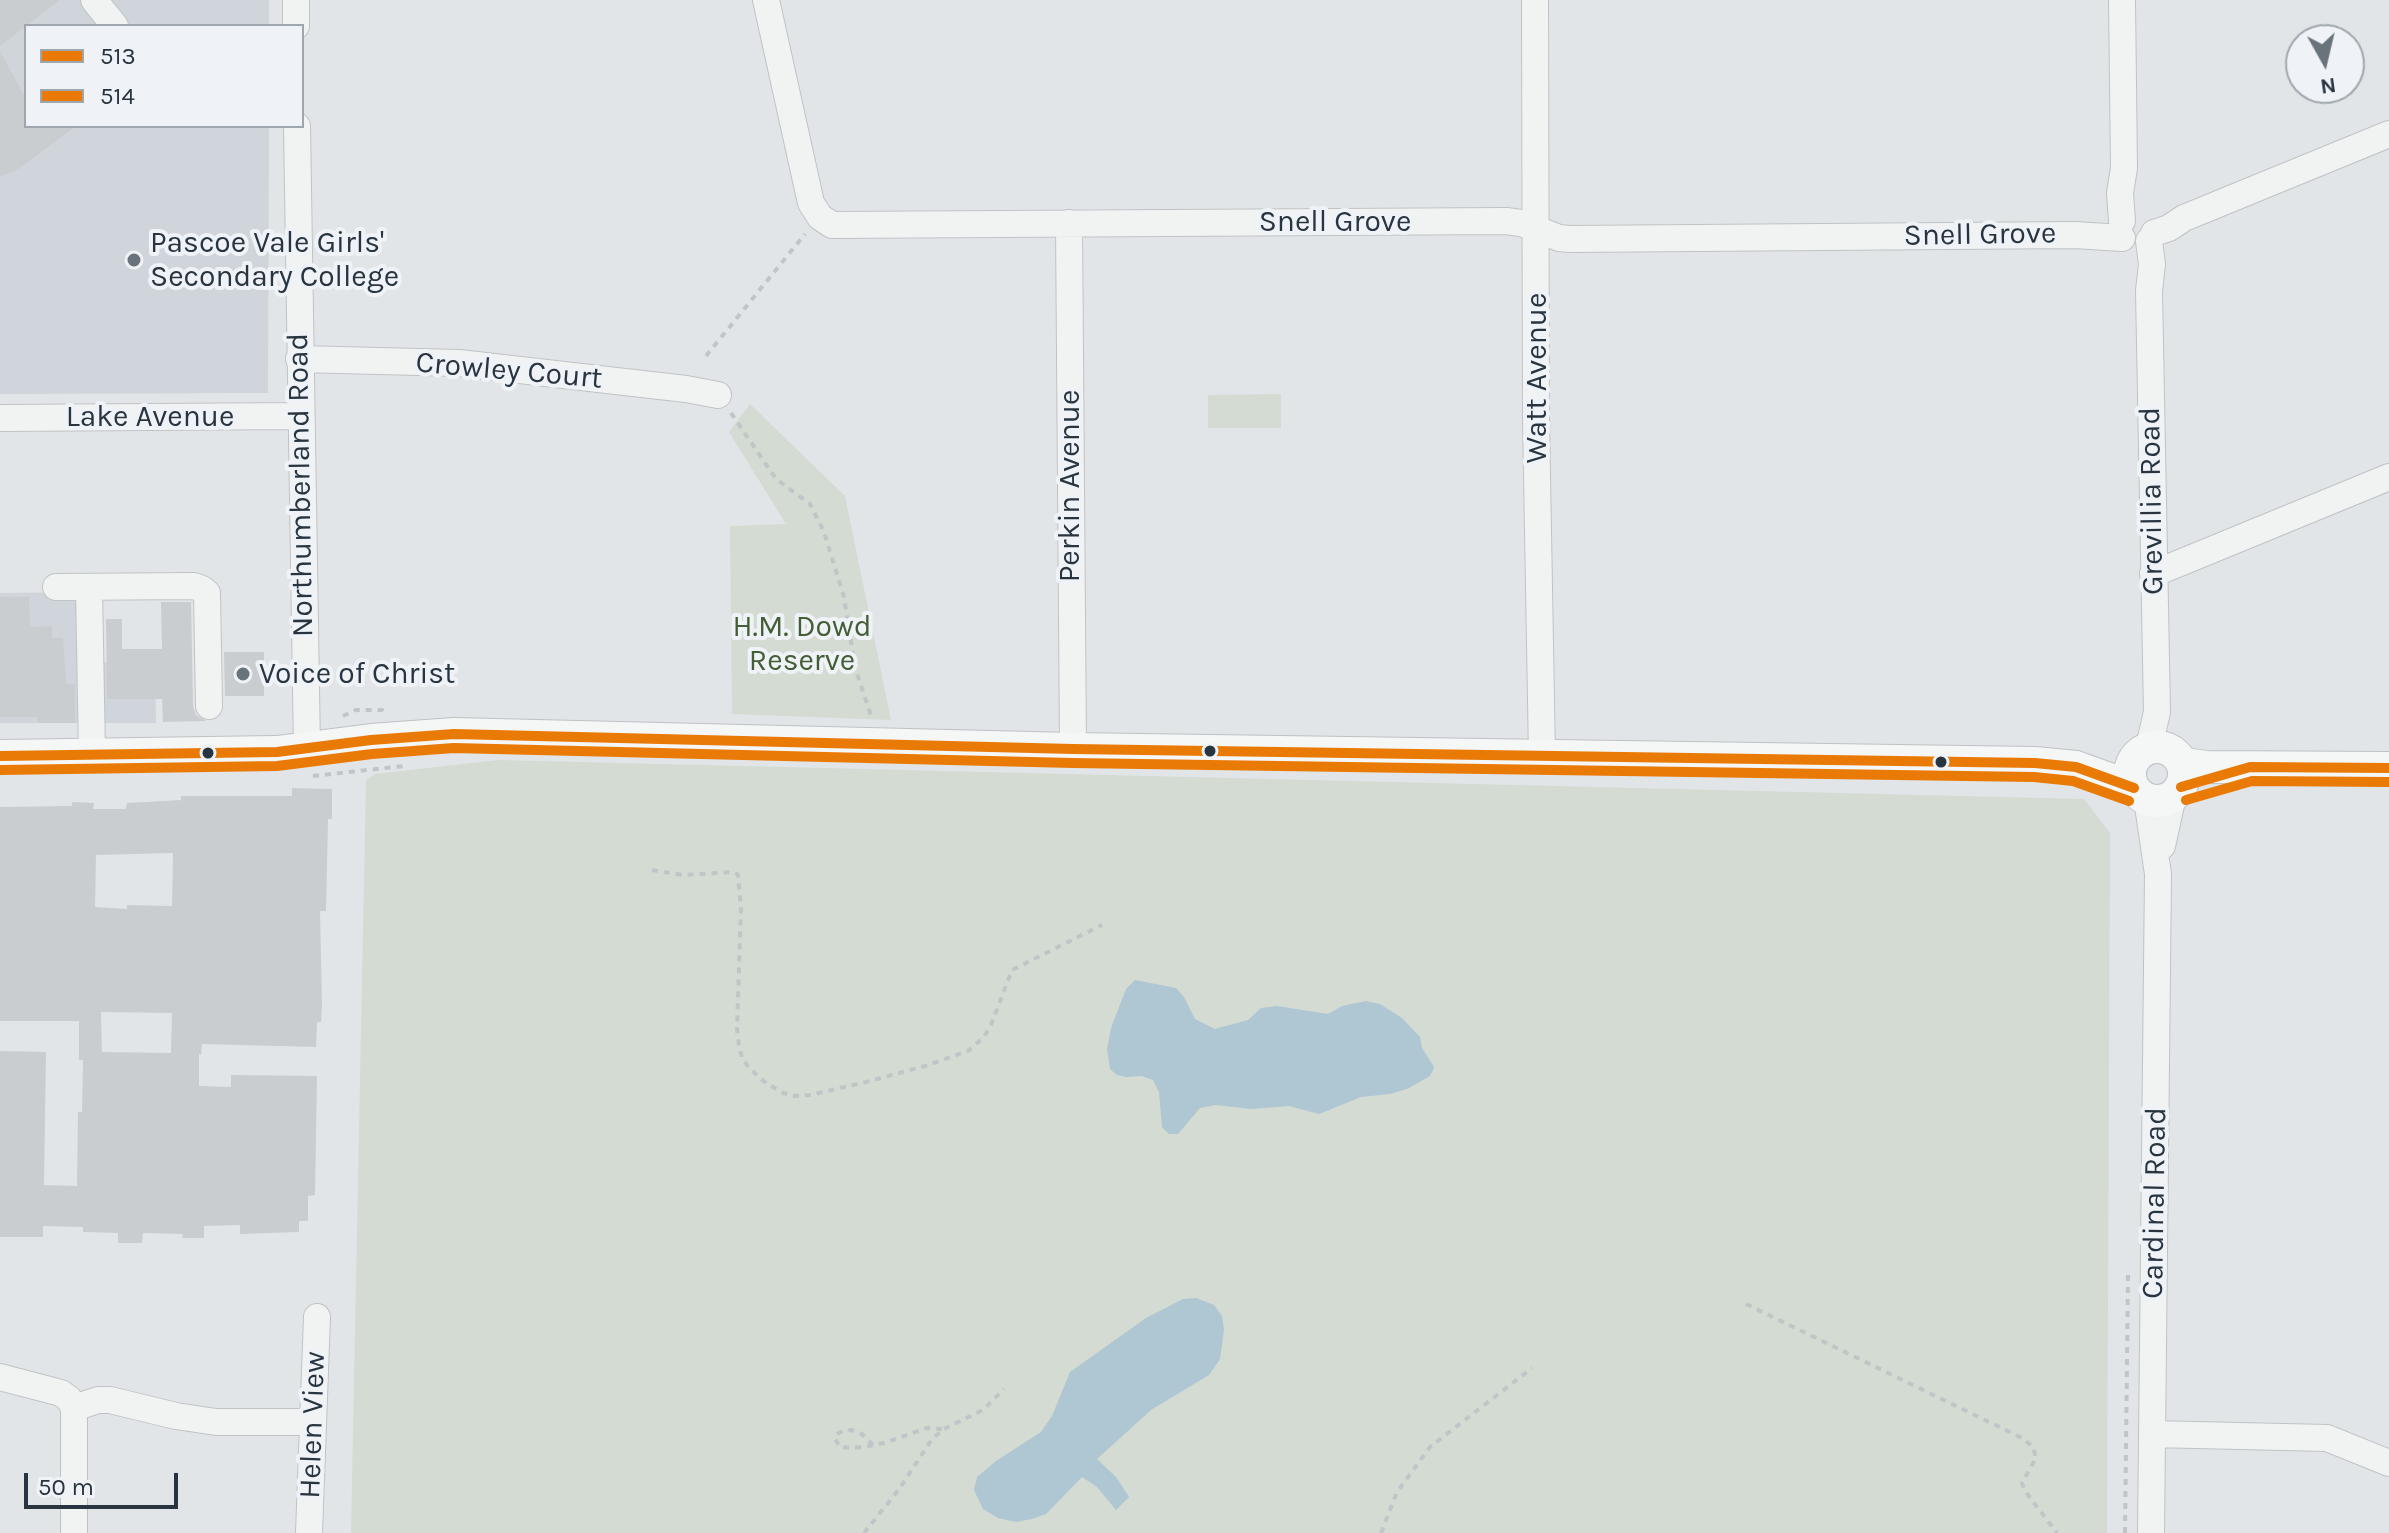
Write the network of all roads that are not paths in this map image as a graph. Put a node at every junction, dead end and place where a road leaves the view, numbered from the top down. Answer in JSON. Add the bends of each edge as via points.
{"nodes":[{"id":1,"x":94,"y":0,"type":"edge"},
{"id":2,"x":296,"y":0,"type":"edge"},
{"id":3,"x":766,"y":0,"type":"edge"},
{"id":4,"x":1535,"y":0,"type":"edge"},
{"id":5,"x":2122,"y":0,"type":"edge"},
{"id":6,"x":113,"y":24,"type":"edge"},
{"id":7,"x":296,"y":24,"type":"edge"},
{"id":8,"x":297,"y":128,"type":"edge"},
{"id":9,"x":2389,"y":134,"type":"edge"},
{"id":10,"x":1069,"y":223,"type":"junction"},
{"id":11,"x":2137,"y":229,"type":"junction"},
{"id":12,"x":1537,"y":230,"type":"junction"},
{"id":13,"x":299,"y":359,"type":"junction"},
{"id":14,"x":718,"y":395,"type":"road end"},
{"id":15,"x":301,"y":416,"type":"junction"},
{"id":16,"x":0,"y":418,"type":"edge"},
{"id":17,"x":2389,"y":477,"type":"edge"},
{"id":18,"x":2153,"y":574,"type":"junction"},
{"id":19,"x":56,"y":587,"type":"dead end"},
{"id":20,"x":89,"y":587,"type":"junction"},
{"id":21,"x":209,"y":706,"type":"dead end"},
{"id":22,"x":307,"y":749,"type":"junction"},
{"id":23,"x":1073,"y":749,"type":"junction"},
{"id":24,"x":92,"y":755,"type":"junction"},
{"id":25,"x":0,"y":756,"type":"edge"},
{"id":26,"x":1542,"y":756,"type":"junction"},
{"id":27,"x":2389,"y":768,"type":"edge"},
{"id":28,"x":2159,"y":774,"type":"junction"},
{"id":29,"x":317,"y":1317,"type":"dead end"},
{"id":30,"x":0,"y":1377,"type":"edge"},
{"id":31,"x":74,"y":1408,"type":"junction"},
{"id":32,"x":313,"y":1422,"type":"junction"},
{"id":33,"x":2152,"y":1434,"type":"junction"},
{"id":34,"x":2389,"y":1463,"type":"edge"},
{"id":35,"x":74,"y":1533,"type":"edge"},
{"id":36,"x":309,"y":1533,"type":"edge"},
{"id":37,"x":2151,"y":1533,"type":"edge"}],
"edges":[{"from":1,"to":6,"type":"street"},
{"from":2,"to":7,"type":"street"},
{"from":3,"to":10,"type":"street","name":"Snell Grove","via":[[811,203],[825,221],[840,226]]},
{"from":4,"to":12,"type":"street","name":"Watt Avenue"},
{"from":5,"to":11,"type":"street","name":"Grevillia Road","via":[[2120,193]]},
{"from":8,"to":13,"type":"street","name":"Northumberland Road"},
{"from":9,"to":11,"type":"street","name":"Snell Grove","via":[[2184,218]]},
{"from":10,"to":12,"type":"street","name":"Snell Grove","via":[[1506,221]]},
{"from":10,"to":23,"type":"street","name":"Perkin Avenue"},
{"from":11,"to":12,"type":"street","name":"Snell Grove","via":[[2075,235],[1570,239]]},
{"from":11,"to":18,"type":"street","name":"Grevillia Road","via":[[2149,291]]},
{"from":12,"to":26,"type":"street","name":"Watt Avenue"},
{"from":13,"to":14,"type":"street","name":"Crowley Court","via":[[459,363]]},
{"from":13,"to":15,"type":"street","name":"Northumberland Road"},
{"from":15,"to":16,"type":"street","name":"Lake Avenue"},
{"from":15,"to":22,"type":"street","name":"Northumberland Road"},
{"from":17,"to":18,"type":"street"},
{"from":18,"to":28,"type":"street","name":"Grevillia Road"},
{"from":19,"to":20,"type":"street"},
{"from":20,"to":21,"type":"street","via":[[194,586],[207,593]]},
{"from":20,"to":24,"type":"street"},
{"from":22,"to":23,"type":"main road","via":[[454,734]]},
{"from":22,"to":24,"type":"main road"},
{"from":23,"to":26,"type":"main road"},
{"from":24,"to":25,"type":"main road"},
{"from":26,"to":28,"type":"main road","via":[[2035,763]]},
{"from":27,"to":28,"type":"main road","via":[[2250,767]]},
{"from":28,"to":33,"type":"street","name":"Cardinal Road"},
{"from":29,"to":32,"type":"street","name":"Helen View"},
{"from":30,"to":31,"type":"street","via":[[61,1393]]},
{"from":31,"to":32,"type":"street","via":[[110,1400],[216,1422]]},
{"from":31,"to":35,"type":"street"},
{"from":32,"to":36,"type":"street","name":"Helen View"},
{"from":33,"to":34,"type":"street","via":[[2312,1436]]},
{"from":33,"to":37,"type":"street","name":"Cardinal Road"}]}
